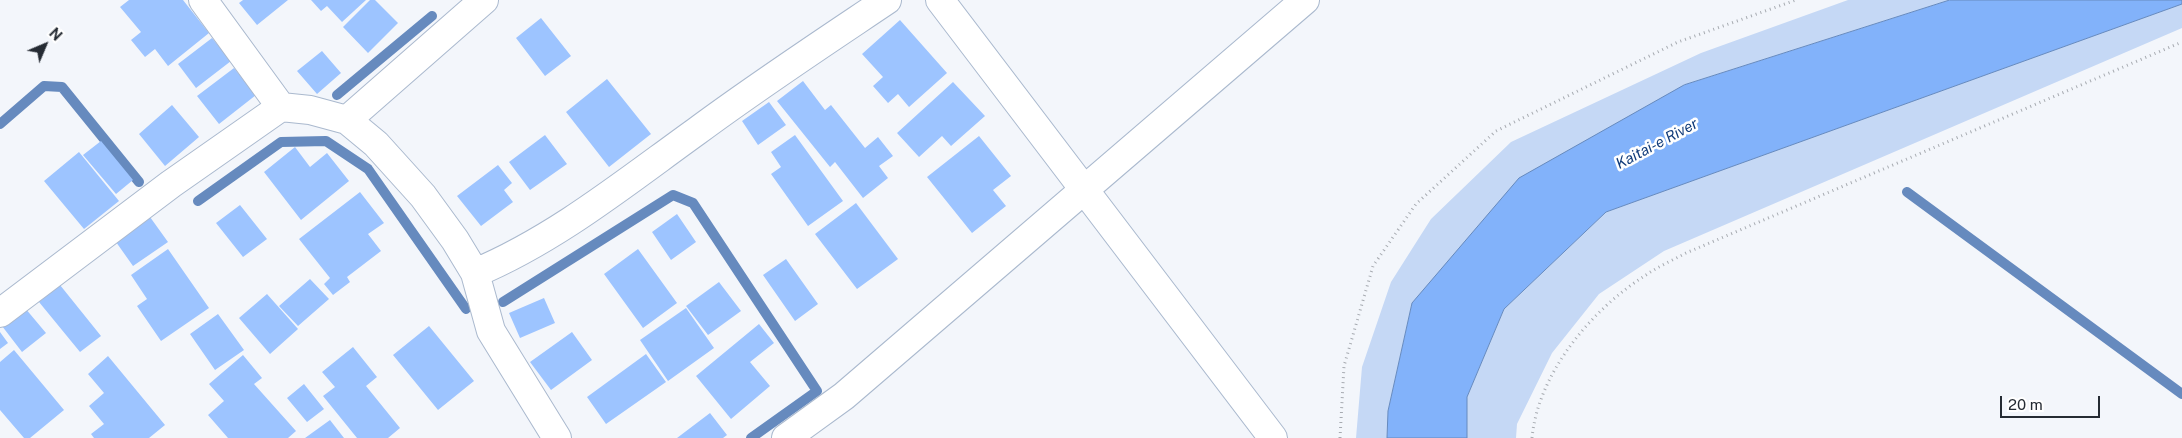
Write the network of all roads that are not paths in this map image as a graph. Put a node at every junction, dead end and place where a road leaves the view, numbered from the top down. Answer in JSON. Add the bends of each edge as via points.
{"nodes":[{"id":1,"x":203,"y":0,"type":"edge"},
{"id":2,"x":484,"y":0,"type":"edge"},
{"id":3,"x":887,"y":0,"type":"edge"},
{"id":4,"x":940,"y":0,"type":"edge"},
{"id":5,"x":1305,"y":0,"type":"edge"},
{"id":6,"x":281,"y":107,"type":"junction"},
{"id":7,"x":347,"y":120,"type":"junction"},
{"id":8,"x":1085,"y":188,"type":"junction"},
{"id":9,"x":475,"y":273,"type":"junction"},
{"id":10,"x":0,"y":312,"type":"edge"},
{"id":11,"x":557,"y":438,"type":"edge"},
{"id":12,"x":786,"y":438,"type":"edge"},
{"id":13,"x":1273,"y":438,"type":"edge"}],
"edges":[{"from":1,"to":6,"type":"street"},
{"from":2,"to":7,"type":"street"},
{"from":3,"to":9,"type":"street","via":[[738,101],[617,191],[506,260]]},
{"from":4,"to":8,"type":"street"},
{"from":5,"to":8,"type":"street"},
{"from":6,"to":7,"type":"street","via":[[310,110]]},
{"from":6,"to":10,"type":"street","via":[[171,184]]},
{"from":7,"to":9,"type":"street","via":[[376,144],[423,196]]},
{"from":8,"to":12,"type":"street","via":[[844,396]]},
{"from":8,"to":13,"type":"street"},
{"from":9,"to":11,"type":"street","via":[[491,331]]}]}
